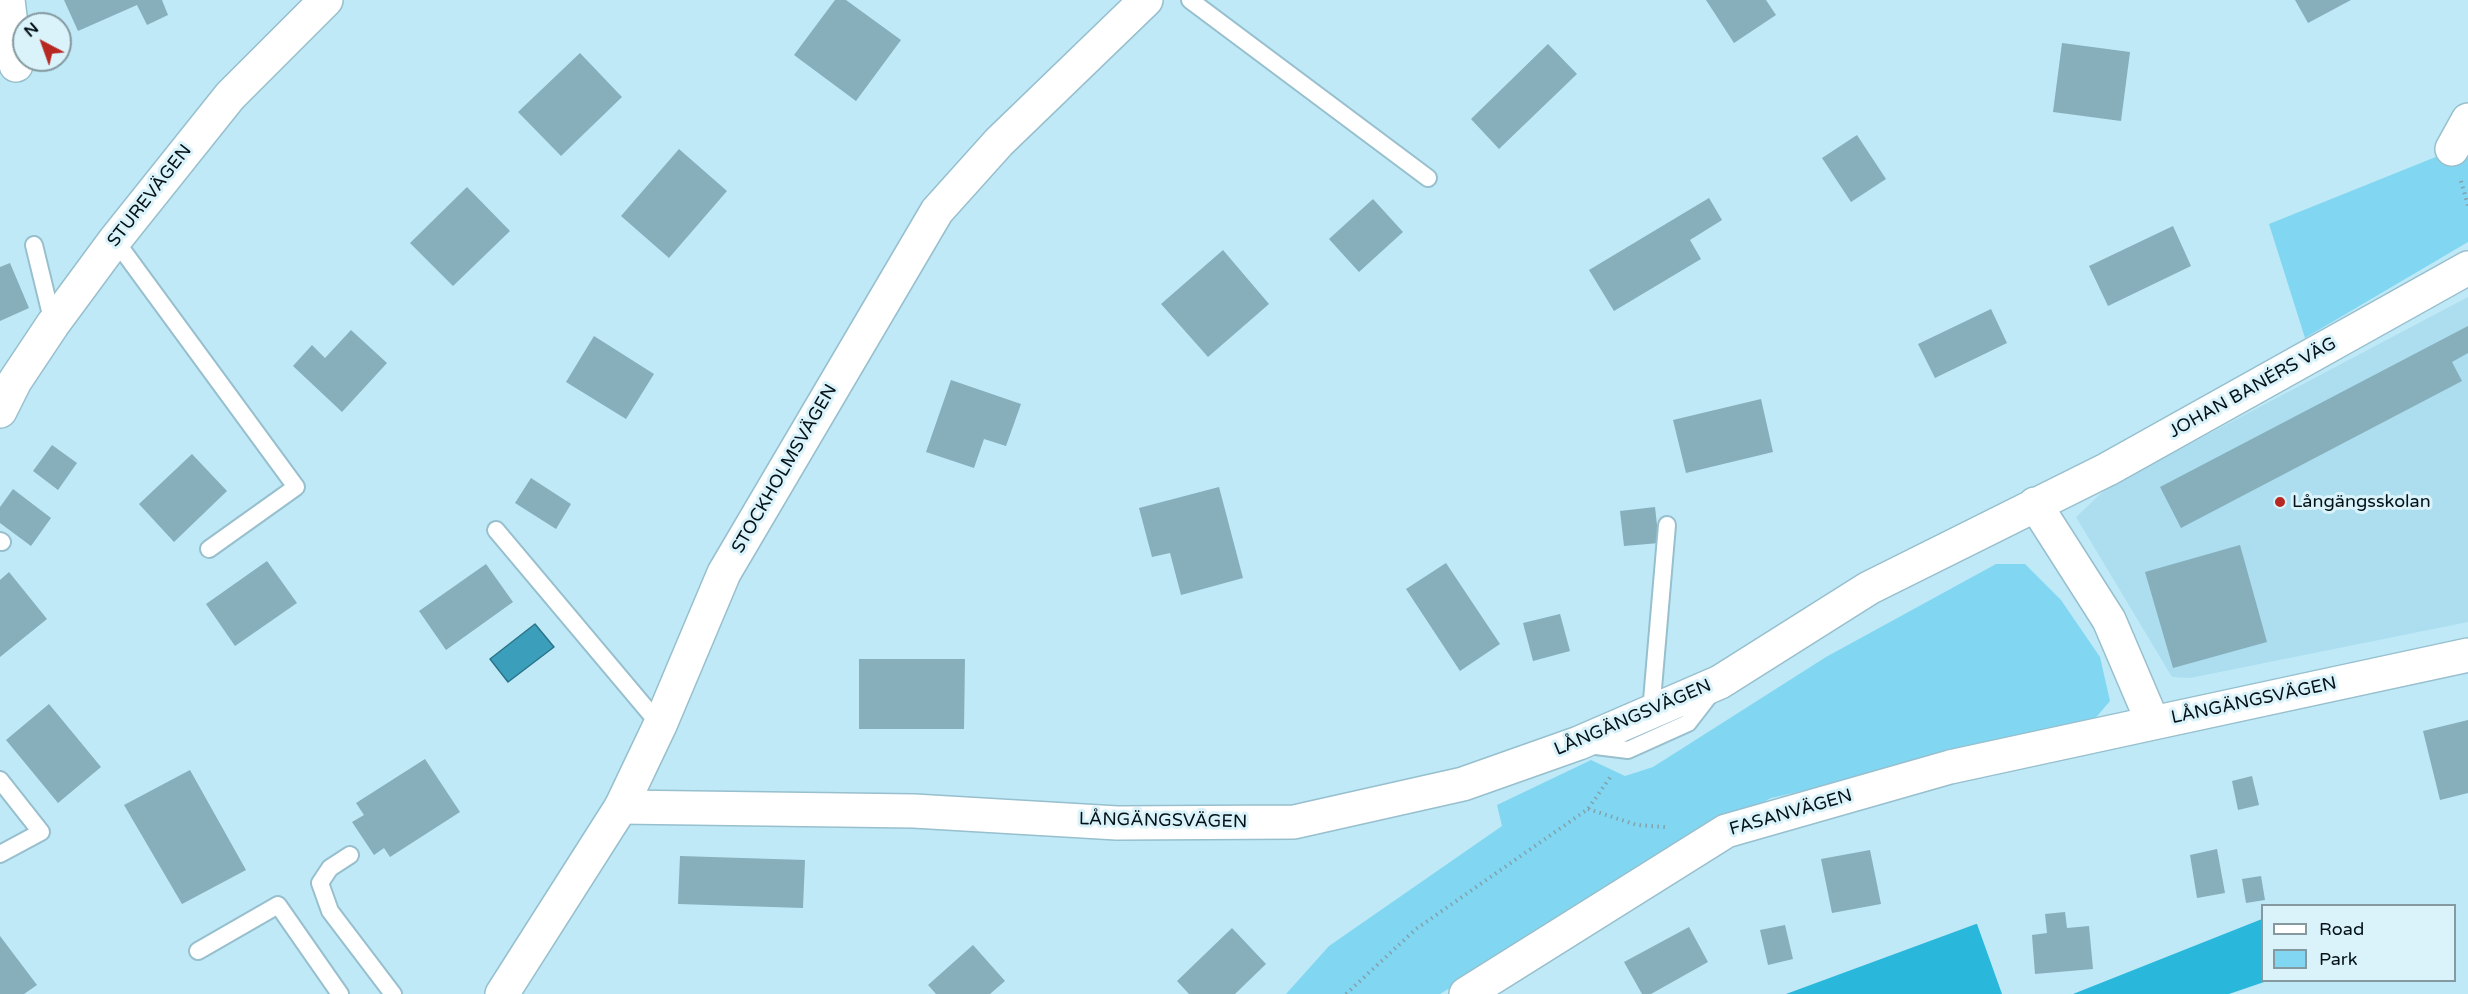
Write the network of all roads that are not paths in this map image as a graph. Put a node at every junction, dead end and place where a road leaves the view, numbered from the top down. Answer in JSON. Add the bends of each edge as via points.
{"nodes":[{"id":1,"x":326,"y":0,"type":"edge"},
{"id":2,"x":1146,"y":0,"type":"edge"},
{"id":3,"x":1190,"y":0,"type":"edge"},
{"id":4,"x":6,"y":8,"type":"edge"},
{"id":5,"x":12,"y":42,"type":"edge"},
{"id":6,"x":2468,"y":120,"type":"edge"},
{"id":7,"x":2452,"y":148,"type":"dead end"},
{"id":8,"x":1428,"y":178,"type":"dead end"},
{"id":9,"x":115,"y":240,"type":"junction"},
{"id":10,"x":34,"y":245,"type":"dead end"},
{"id":11,"x":2468,"y":268,"type":"edge"},
{"id":12,"x":53,"y":324,"type":"junction"},
{"id":13,"x":0,"y":411,"type":"edge"},
{"id":14,"x":2036,"y":504,"type":"junction"},
{"id":15,"x":1667,"y":525,"type":"dead end"},
{"id":16,"x":496,"y":530,"type":"dead end"},
{"id":17,"x":209,"y":549,"type":"dead end"},
{"id":18,"x":2468,"y":655,"type":"edge"},
{"id":19,"x":1720,"y":682,"type":"junction"},
{"id":20,"x":1651,"y":712,"type":"junction"},
{"id":21,"x":2153,"y":723,"type":"junction"},
{"id":22,"x":660,"y":725,"type":"junction"},
{"id":23,"x":1579,"y":743,"type":"junction"},
{"id":24,"x":0,"y":780,"type":"edge"},
{"id":25,"x":621,"y":807,"type":"junction"},
{"id":26,"x":0,"y":855,"type":"edge"},
{"id":27,"x":350,"y":855,"type":"dead end"},
{"id":28,"x":198,"y":951,"type":"dead end"},
{"id":29,"x":340,"y":994,"type":"edge"},
{"id":30,"x":393,"y":994,"type":"edge"},
{"id":31,"x":502,"y":994,"type":"edge"},
{"id":32,"x":1466,"y":994,"type":"edge"}],
"edges":[{"from":1,"to":9,"type":"street","name":"STUREVÄGEN","via":[[230,96]]},
{"from":2,"to":22,"type":"street","name":"STOCKHOLMSVÄGEN","via":[[999,142],[937,211],[724,573]]},
{"from":3,"to":8,"type":"lane"},
{"from":4,"to":5,"type":"street"},
{"from":6,"to":7,"type":"street"},
{"from":9,"to":12,"type":"street","name":"STUREVÄGEN"},
{"from":9,"to":17,"type":"lane","via":[[296,487]]},
{"from":10,"to":12,"type":"lane"},
{"from":11,"to":14,"type":"street","name":"JOHAN BANÉRS VÄG","via":[[2108,469]]},
{"from":12,"to":13,"type":"street","name":"STUREVÄGEN"},
{"from":14,"to":19,"type":"street","name":"LÅNGÄNGSVÄGEN","via":[[1869,588]]},
{"from":14,"to":21,"type":"street","name":"LÅNGÄNGSVÄGEN","via":[[2109,620]]},
{"from":15,"to":20,"type":"lane"},
{"from":16,"to":22,"type":"lane"},
{"from":18,"to":21,"type":"street","name":"LÅNGÄNGSVÄGEN"},
{"from":19,"to":20,"type":"street","name":"LÅNGÄNGSVÄGEN"},
{"from":19,"to":23,"type":"lane","via":[[1688,723],[1628,750]]},
{"from":20,"to":23,"type":"street","name":"LÅNGÄNGSVÄGEN"},
{"from":21,"to":32,"type":"street","name":"FASANVÄGEN","via":[[1950,767],[1726,831]]},
{"from":22,"to":25,"type":"street","name":"STOCKHOLMSVÄGEN"},
{"from":23,"to":25,"type":"street","name":"LÅNGÄNGSVÄGEN","via":[[1463,784],[1294,822],[1117,823],[914,811]]},
{"from":24,"to":26,"type":"lane","via":[[40,832]]},
{"from":25,"to":31,"type":"street","name":"STOCKHOLMSVÄGEN"},
{"from":27,"to":30,"type":"lane","via":[[330,868],[320,884],[330,911]]},
{"from":28,"to":29,"type":"lane","via":[[278,905]]}]}
